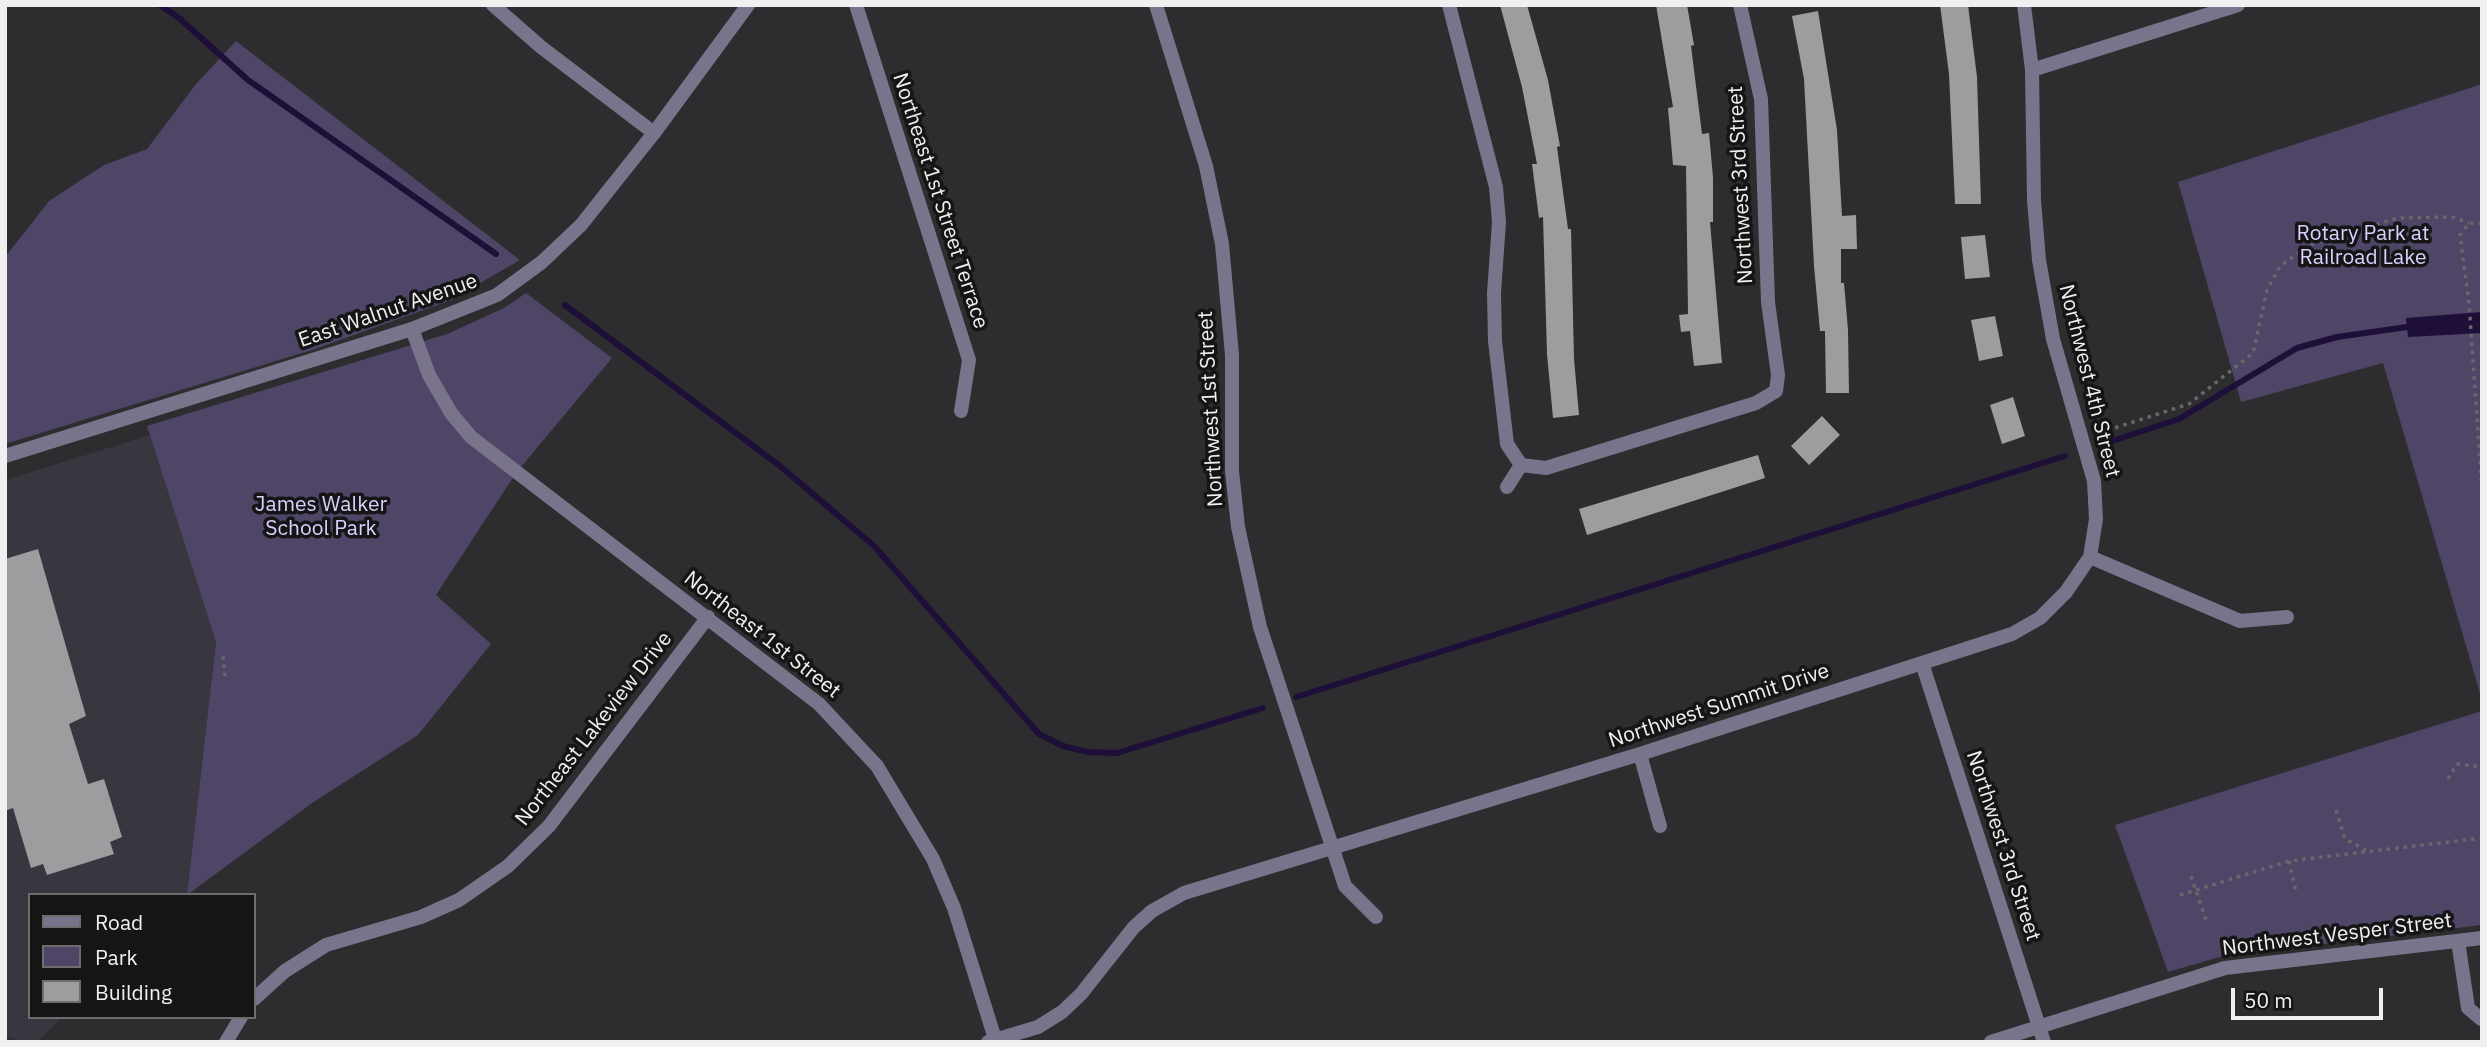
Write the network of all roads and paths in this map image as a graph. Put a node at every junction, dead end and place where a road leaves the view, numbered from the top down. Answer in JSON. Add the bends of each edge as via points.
{"nodes":[{"id":1,"x":493,"y":5,"type":"edge"},
{"id":2,"x":747,"y":5,"type":"edge"},
{"id":3,"x":856,"y":5,"type":"edge"},
{"id":4,"x":1156,"y":5,"type":"edge"},
{"id":5,"x":1449,"y":5,"type":"edge"},
{"id":6,"x":1740,"y":5,"type":"edge"},
{"id":7,"x":2024,"y":5,"type":"edge"},
{"id":8,"x":2238,"y":5,"type":"edge"},
{"id":9,"x":2032,"y":70,"type":"junction"},
{"id":10,"x":654,"y":133,"type":"junction"},
{"id":11,"x":2469,"y":223,"type":"junction"},
{"id":12,"x":2482,"y":224,"type":"edge"},
{"id":13,"x":412,"y":329,"type":"junction"},
{"id":14,"x":961,"y":411,"type":"dead end"},
{"id":15,"x":2081,"y":439,"type":"junction"},
{"id":16,"x":5,"y":456,"type":"edge"},
{"id":17,"x":1521,"y":465,"type":"junction"},
{"id":18,"x":1507,"y":487,"type":"dead end"},
{"id":19,"x":2482,"y":489,"type":"edge"},
{"id":20,"x":2090,"y":558,"type":"junction"},
{"id":21,"x":708,"y":617,"type":"junction"},
{"id":22,"x":2287,"y":617,"type":"dead end"},
{"id":23,"x":223,"y":656,"type":"dead end"},
{"id":24,"x":1922,"y":663,"type":"junction"},
{"id":25,"x":225,"y":676,"type":"dead end"},
{"id":26,"x":1640,"y":754,"type":"junction"},
{"id":27,"x":2482,"y":767,"type":"edge"},
{"id":28,"x":2448,"y":779,"type":"dead end"},
{"id":29,"x":2336,"y":810,"type":"dead end"},
{"id":30,"x":1660,"y":826,"type":"dead end"},
{"id":31,"x":2482,"y":838,"type":"edge"},
{"id":32,"x":1332,"y":849,"type":"junction"},
{"id":33,"x":2368,"y":852,"type":"junction"},
{"id":34,"x":2289,"y":861,"type":"junction"},
{"id":35,"x":2191,"y":876,"type":"dead end"},
{"id":36,"x":2196,"y":890,"type":"junction"},
{"id":37,"x":2296,"y":892,"type":"dead end"},
{"id":38,"x":2180,"y":895,"type":"dead end"},
{"id":39,"x":1376,"y":917,"type":"dead end"},
{"id":40,"x":2206,"y":920,"type":"dead end"},
{"id":41,"x":2482,"y":938,"type":"edge"},
{"id":42,"x":2458,"y":941,"type":"junction"},
{"id":43,"x":256,"y":997,"type":"edge"},
{"id":44,"x":240,"y":1019,"type":"edge"},
{"id":45,"x":2481,"y":1022,"type":"edge"},
{"id":46,"x":2039,"y":1027,"type":"junction"},
{"id":47,"x":994,"y":1041,"type":"edge"},
{"id":48,"x":226,"y":1042,"type":"edge"},
{"id":49,"x":1991,"y":1042,"type":"edge"},
{"id":50,"x":2044,"y":1042,"type":"edge"}],
"edges":[{"from":1,"to":10,"type":"street"},
{"from":2,"to":10,"type":"street","name":"East Walnut Avenue"},
{"from":3,"to":14,"type":"street","name":"Northeast 1st Street Terrace","via":[[969,360]]},
{"from":4,"to":32,"type":"street","name":"Northwest 1st Street","via":[[1206,166],[1222,244],[1238,527],[1261,627]]},
{"from":5,"to":17,"type":"street","via":[[1496,187],[1495,341],[1507,444]]},
{"from":6,"to":17,"type":"street","name":"Northwest 3rd Street","via":[[1761,99],[1776,391],[1756,403],[1546,468]]},
{"from":7,"to":9,"type":"street","name":"Northwest 4th Street"},
{"from":8,"to":9,"type":"street"},
{"from":9,"to":15,"type":"street","name":"Northwest 4th Street","via":[[2039,260],[2053,339]]},
{"from":10,"to":13,"type":"street","name":"East Walnut Avenue","via":[[581,225],[542,262],[497,295]]},
{"from":11,"to":12,"type":"path"},
{"from":11,"to":15,"type":"path","via":[[2443,216],[2398,218],[2312,244],[2280,266],[2267,290],[2253,354],[2220,382],[2189,404]]},
{"from":11,"to":19,"type":"path","via":[[2460,235]]},
{"from":13,"to":16,"type":"street","name":"East Walnut Avenue"},
{"from":13,"to":21,"type":"street","name":"Northeast 1st Street","via":[[429,375],[471,437]]},
{"from":15,"to":20,"type":"street","name":"Northwest 4th Street","via":[[2094,481],[2096,519]]},
{"from":17,"to":18,"type":"street"},
{"from":20,"to":22,"type":"street","via":[[2239,621]]},
{"from":20,"to":24,"type":"street","name":"Northwest Summit Drive","via":[[2040,618],[2012,634]]},
{"from":21,"to":43,"type":"street","name":"Northeast Lakeview Drive","via":[[549,826],[508,866],[459,900],[434,911],[326,945],[285,971]]},
{"from":21,"to":47,"type":"street","name":"Northeast 1st Street","via":[[819,704],[877,766],[933,859],[954,908]]},
{"from":23,"to":25,"type":"path"},
{"from":24,"to":26,"type":"street","name":"Northwest Summit Drive"},
{"from":24,"to":46,"type":"street","name":"Northwest 3rd Street"},
{"from":26,"to":30,"type":"street"},
{"from":26,"to":32,"type":"street","name":"Northwest Summit Drive"},
{"from":27,"to":28,"type":"path","via":[[2457,764]]},
{"from":29,"to":33,"type":"path","via":[[2345,839]]},
{"from":31,"to":33,"type":"path"},
{"from":32,"to":39,"type":"street","name":"Northwest 1st Street","via":[[1345,886]]},
{"from":32,"to":47,"type":"street","name":"Northwest Summit Drive","via":[[1184,893],[1152,911],[1062,1012],[1038,1027]]},
{"from":33,"to":34,"type":"path"},
{"from":34,"to":36,"type":"path"},
{"from":34,"to":37,"type":"path"},
{"from":35,"to":36,"type":"path"},
{"from":36,"to":38,"type":"path"},
{"from":36,"to":40,"type":"path"},
{"from":41,"to":42,"type":"street","name":"Northwest Vesper Street"},
{"from":42,"to":45,"type":"street","via":[[2468,1008]]},
{"from":42,"to":46,"type":"street","name":"Northwest Vesper Street","via":[[2225,968]]},
{"from":44,"to":48,"type":"street"},
{"from":46,"to":49,"type":"street","name":"Northwest Vesper Street"},
{"from":46,"to":50,"type":"street","name":"Northwest 3rd Street"}]}
